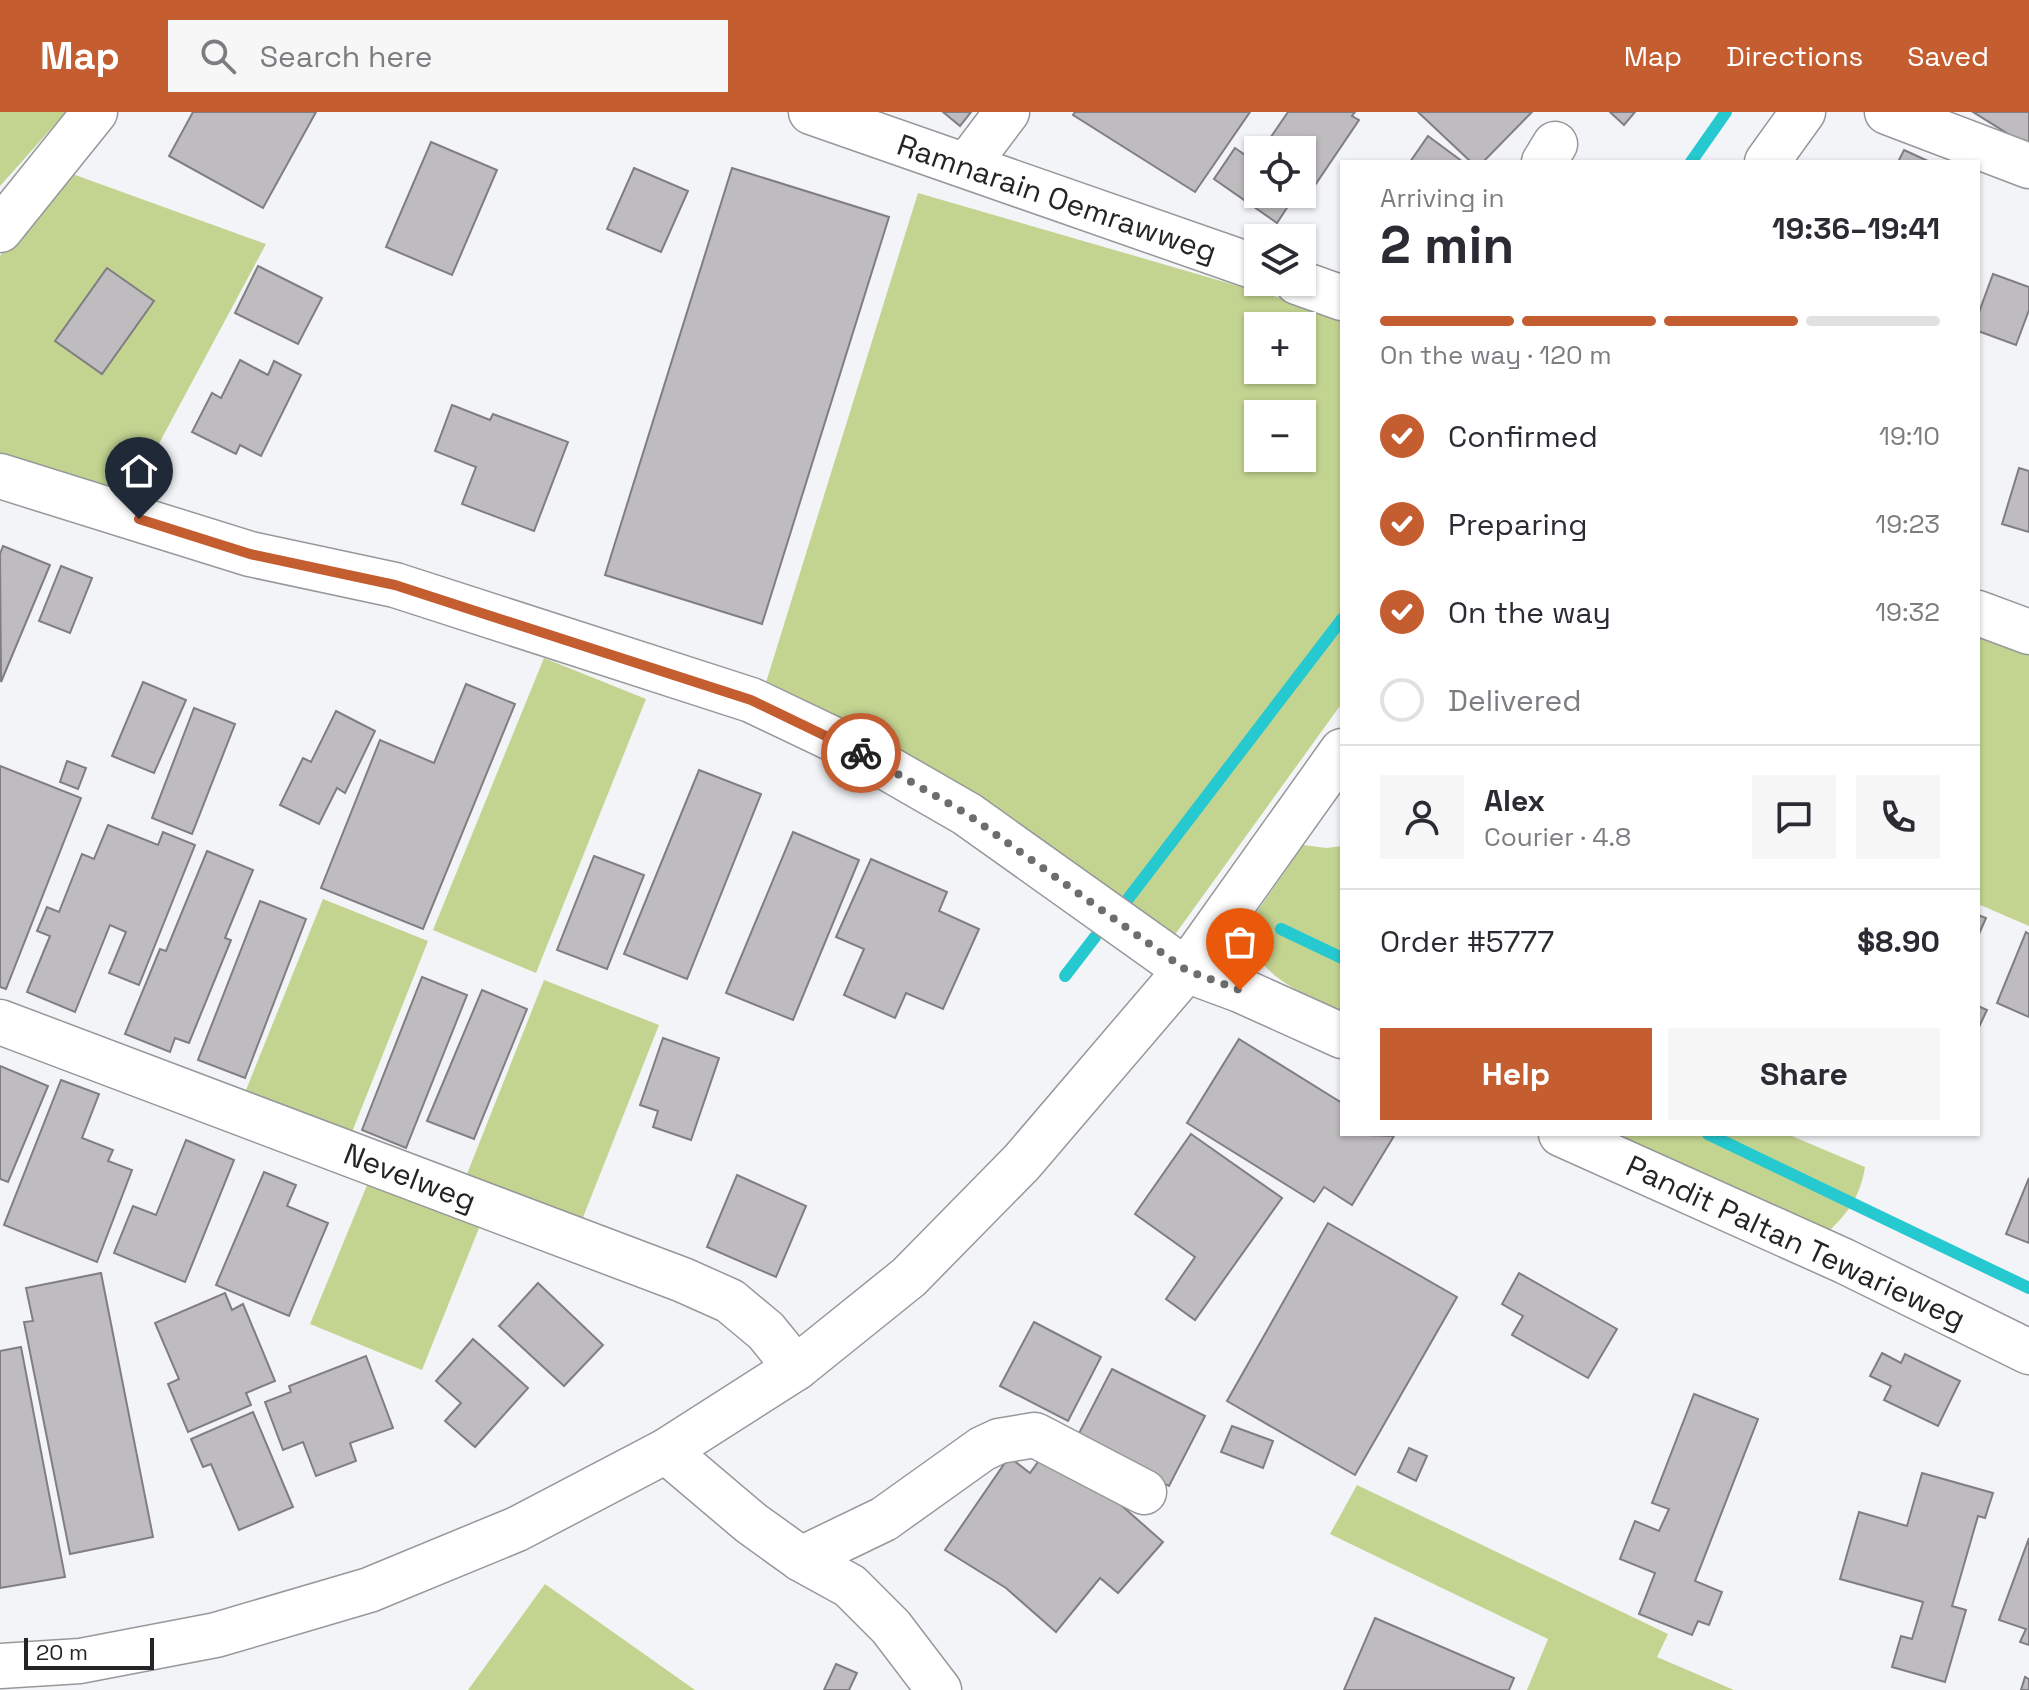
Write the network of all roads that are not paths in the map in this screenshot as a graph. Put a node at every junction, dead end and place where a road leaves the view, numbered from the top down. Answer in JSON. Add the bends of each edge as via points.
{"nodes":[{"id":1,"x":95,"y":112,"type":"edge"},
{"id":2,"x":811,"y":112,"type":"edge"},
{"id":3,"x":1007,"y":112,"type":"edge"},
{"id":4,"x":1803,"y":112,"type":"edge"},
{"id":5,"x":1887,"y":112,"type":"edge"},
{"id":6,"x":1768,"y":160,"type":"edge"},
{"id":7,"x":967,"y":165,"type":"junction"},
{"id":8,"x":2029,"y":166,"type":"edge"},
{"id":9,"x":0,"y":230,"type":"edge"},
{"id":10,"x":1244,"y":263,"type":"edge"},
{"id":11,"x":1316,"y":289,"type":"edge"},
{"id":12,"x":1340,"y":297,"type":"edge"},
{"id":13,"x":0,"y":476,"type":"edge"},
{"id":14,"x":1980,"y":614,"type":"edge"},
{"id":15,"x":2029,"y":632,"type":"edge"},
{"id":16,"x":1340,"y":754,"type":"edge"},
{"id":17,"x":1186,"y":970,"type":"junction"},
{"id":18,"x":0,"y":1022,"type":"edge"},
{"id":19,"x":1340,"y":1035,"type":"edge"},
{"id":20,"x":1565,"y":1136,"type":"edge"},
{"id":21,"x":2029,"y":1352,"type":"edge"},
{"id":22,"x":796,"y":1368,"type":"junction"},
{"id":23,"x":666,"y":1451,"type":"junction"},
{"id":24,"x":1144,"y":1492,"type":"dead end"},
{"id":25,"x":801,"y":1559,"type":"junction"},
{"id":26,"x":0,"y":1666,"type":"edge"},
{"id":27,"x":939,"y":1690,"type":"edge"}],
"edges":[{"from":1,"to":9,"type":"street"},
{"from":2,"to":7,"type":"street","name":"Ramnarain Oemrawweg"},
{"from":3,"to":7,"type":"street"},
{"from":4,"to":6,"type":"street"},
{"from":5,"to":8,"type":"street"},
{"from":7,"to":10,"type":"street","name":"Ramnarain Oemrawweg"},
{"from":11,"to":12,"type":"street"},
{"from":13,"to":17,"type":"street","via":[[250,554],[395,585],[751,700],[854,749],[967,814]]},
{"from":14,"to":15,"type":"street"},
{"from":16,"to":17,"type":"street"},
{"from":17,"to":19,"type":"street"},
{"from":17,"to":22,"type":"street","via":[[1022,1162],[909,1277]]},
{"from":18,"to":22,"type":"street","name":"Nevelweg","via":[[683,1280],[730,1301],[766,1331]]},
{"from":20,"to":21,"type":"street","name":"Pandit Paltan Tewarieweg","via":[[1844,1261]]},
{"from":22,"to":23,"type":"street"},
{"from":23,"to":25,"type":"street"},
{"from":23,"to":26,"type":"street","via":[[517,1529],[369,1590],[216,1635],[80,1661]]},
{"from":24,"to":25,"type":"street","via":[[1035,1435],[1011,1439],[982,1449],[884,1519]]},
{"from":25,"to":27,"type":"street","via":[[850,1586],[891,1627]]}]}
